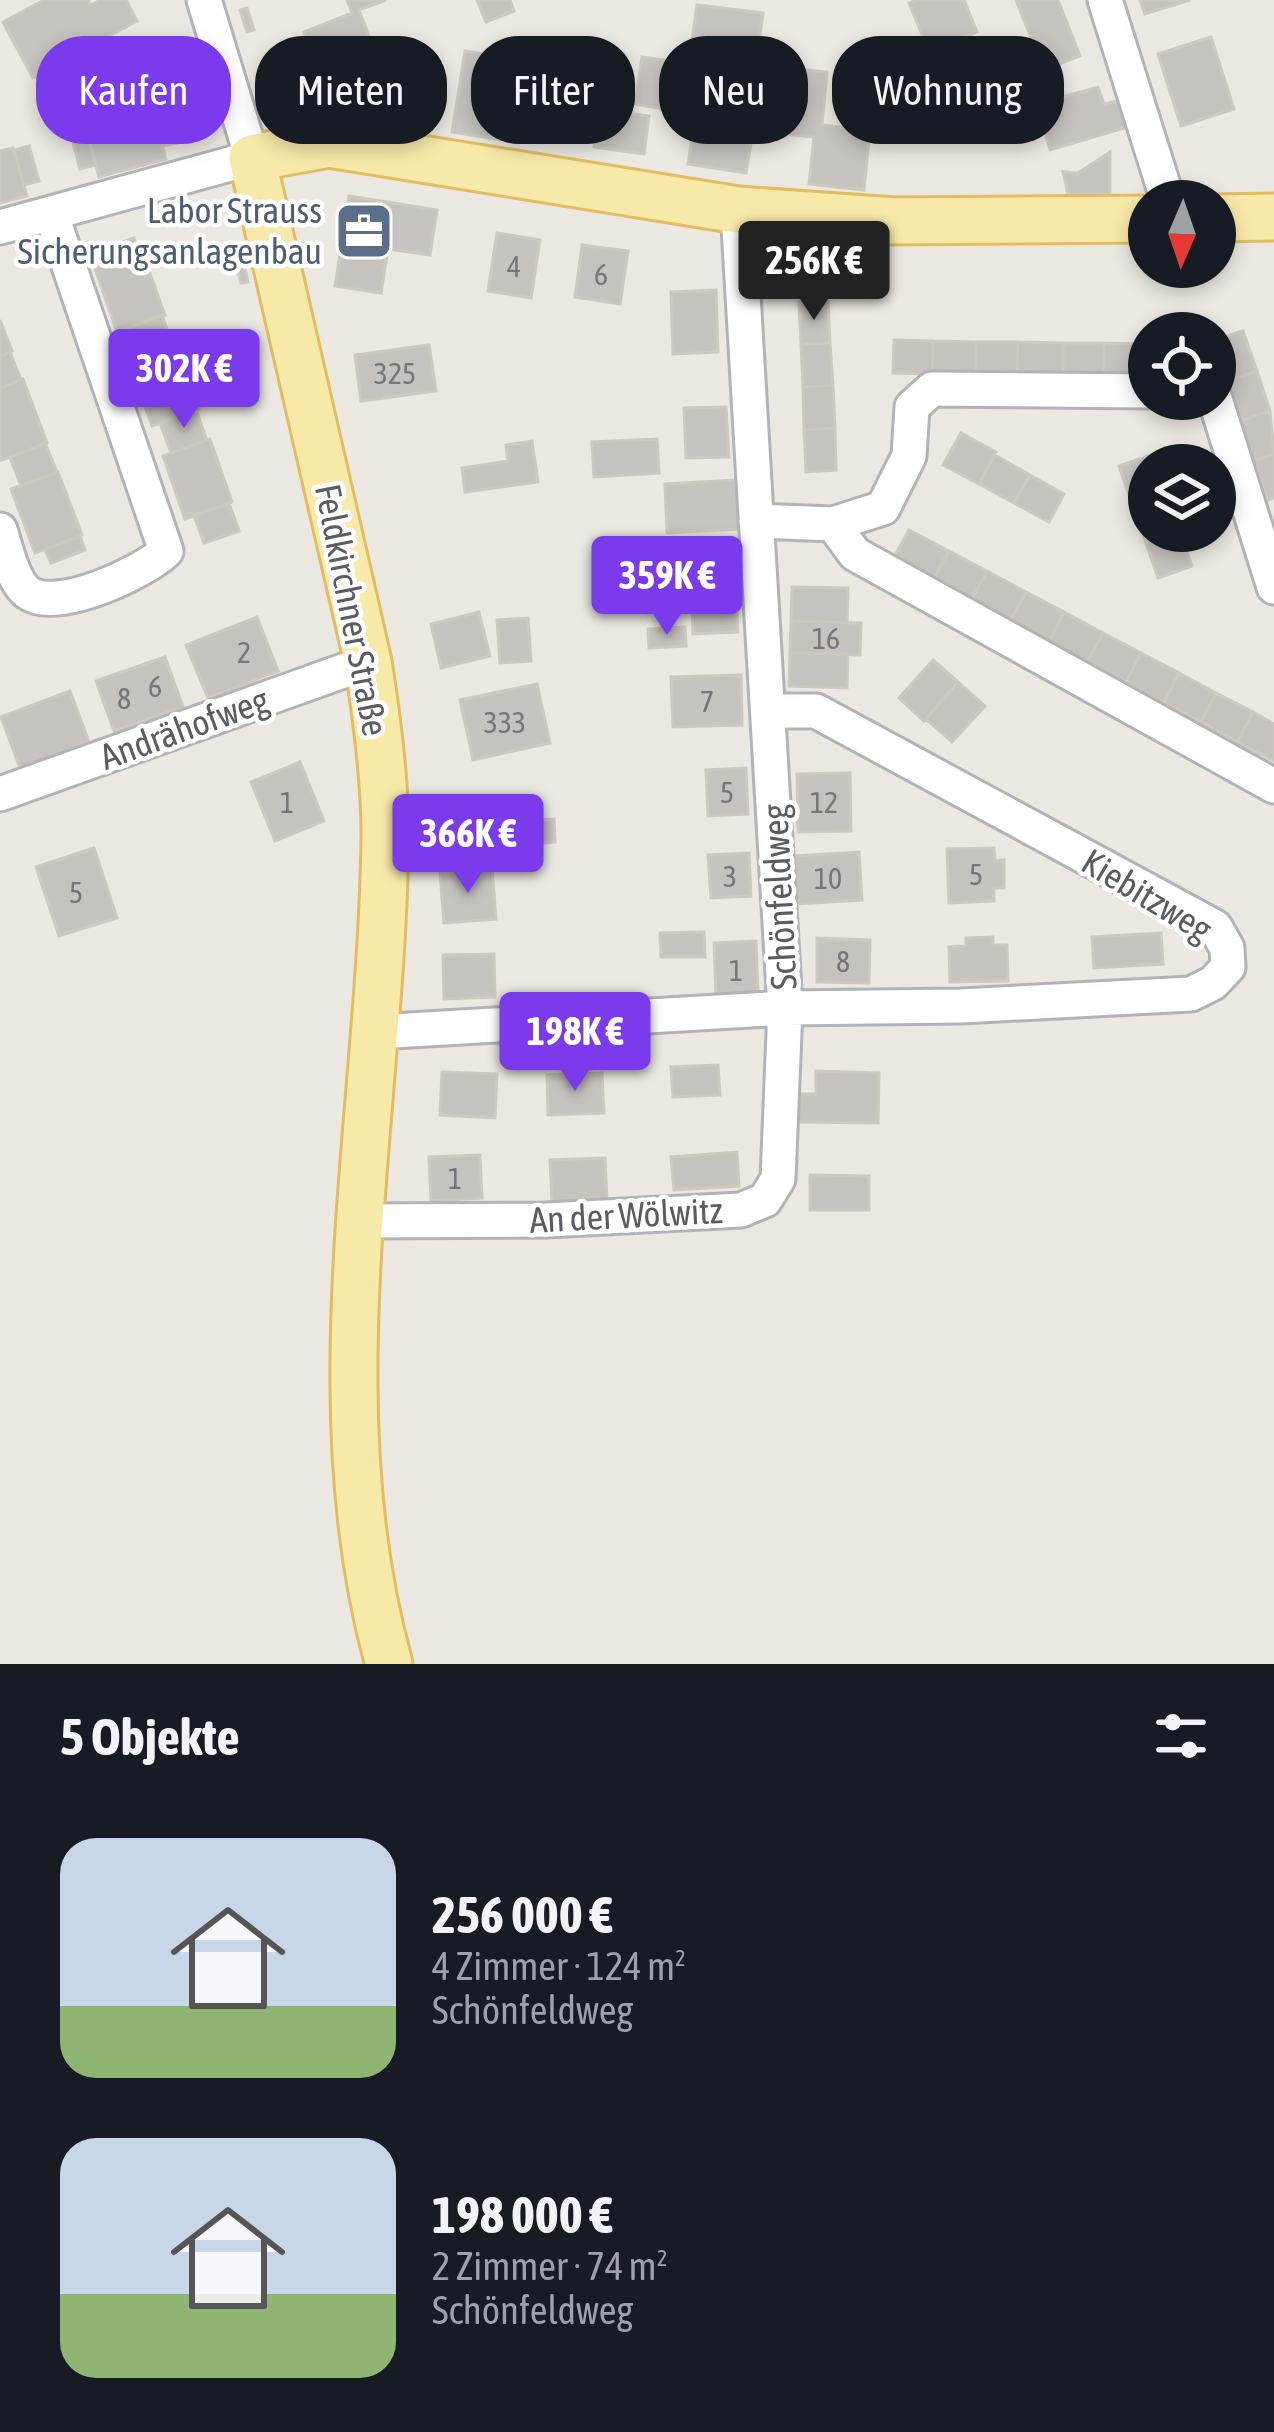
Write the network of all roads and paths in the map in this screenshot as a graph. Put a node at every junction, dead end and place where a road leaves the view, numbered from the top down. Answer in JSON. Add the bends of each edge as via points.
{"nodes":[{"id":1,"x":204,"y":0,"type":"edge"},
{"id":2,"x":1105,"y":0,"type":"edge"},
{"id":3,"x":252,"y":158,"type":"junction"},
{"id":4,"x":1161,"y":180,"type":"edge"},
{"id":5,"x":739,"y":210,"type":"junction"},
{"id":6,"x":51,"y":213,"type":"junction"},
{"id":7,"x":1236,"y":218,"type":"edge"},
{"id":8,"x":1274,"y":218,"type":"edge"},
{"id":9,"x":1128,"y":219,"type":"edge"},
{"id":10,"x":0,"y":227,"type":"edge"},
{"id":11,"x":1128,"y":391,"type":"edge"},
{"id":12,"x":1222,"y":420,"type":"edge"},
{"id":13,"x":756,"y":521,"type":"junction"},
{"id":14,"x":833,"y":524,"type":"junction"},
{"id":15,"x":0,"y":530,"type":"edge"},
{"id":16,"x":1274,"y":587,"type":"edge"},
{"id":17,"x":368,"y":662,"type":"junction"},
{"id":18,"x":769,"y":711,"type":"junction"},
{"id":19,"x":1274,"y":785,"type":"edge"},
{"id":20,"x":0,"y":794,"type":"edge"},
{"id":21,"x":785,"y":1008,"type":"junction"},
{"id":22,"x":376,"y":1032,"type":"junction"},
{"id":23,"x":361,"y":1222,"type":"junction"},
{"id":24,"x":389,"y":1664,"type":"edge"}],
"edges":[{"from":1,"to":3,"type":"street","name":"Feldkirchner Straße"},
{"from":2,"to":4,"type":"street"},
{"from":3,"to":5,"type":"main road","via":[[329,144]]},
{"from":3,"to":6,"type":"street"},
{"from":3,"to":17,"type":"main road","name":"Feldkirchner Straße"},
{"from":5,"to":9,"type":"main road","via":[[895,221]]},
{"from":5,"to":13,"type":"street","name":"Schönfeldweg"},
{"from":6,"to":10,"type":"street"},
{"from":6,"to":15,"type":"street","via":[[166,551],[150,567],[44,600],[20,584]]},
{"from":7,"to":8,"type":"main road"},
{"from":11,"to":14,"type":"street","via":[[932,389],[912,406],[909,457],[883,508]]},
{"from":12,"to":16,"type":"street"},
{"from":13,"to":14,"type":"street"},
{"from":13,"to":18,"type":"street","name":"Schönfeldweg"},
{"from":14,"to":19,"type":"street","via":[[855,554]]},
{"from":17,"to":20,"type":"street","name":"Andrähofweg"},
{"from":17,"to":22,"type":"main road","name":"Feldkirchner Straße","via":[[385,831]]},
{"from":18,"to":21,"type":"street","name":"Schönfeldweg"},
{"from":18,"to":21,"type":"street","name":"Kiebitzweg","via":[[816,711],[1215,927],[1227,947],[1228,967],[1191,994]]},
{"from":21,"to":22,"type":"street","name":"Schönfeldweg"},
{"from":21,"to":23,"type":"street","name":"An der Wölwitz","via":[[778,1179],[765,1200],[741,1210]]},
{"from":22,"to":23,"type":"main road","name":"Feldkirchner Straße"},
{"from":23,"to":24,"type":"main road","name":"Feldkirchner Straße","via":[[353,1354],[361,1507]]}]}
